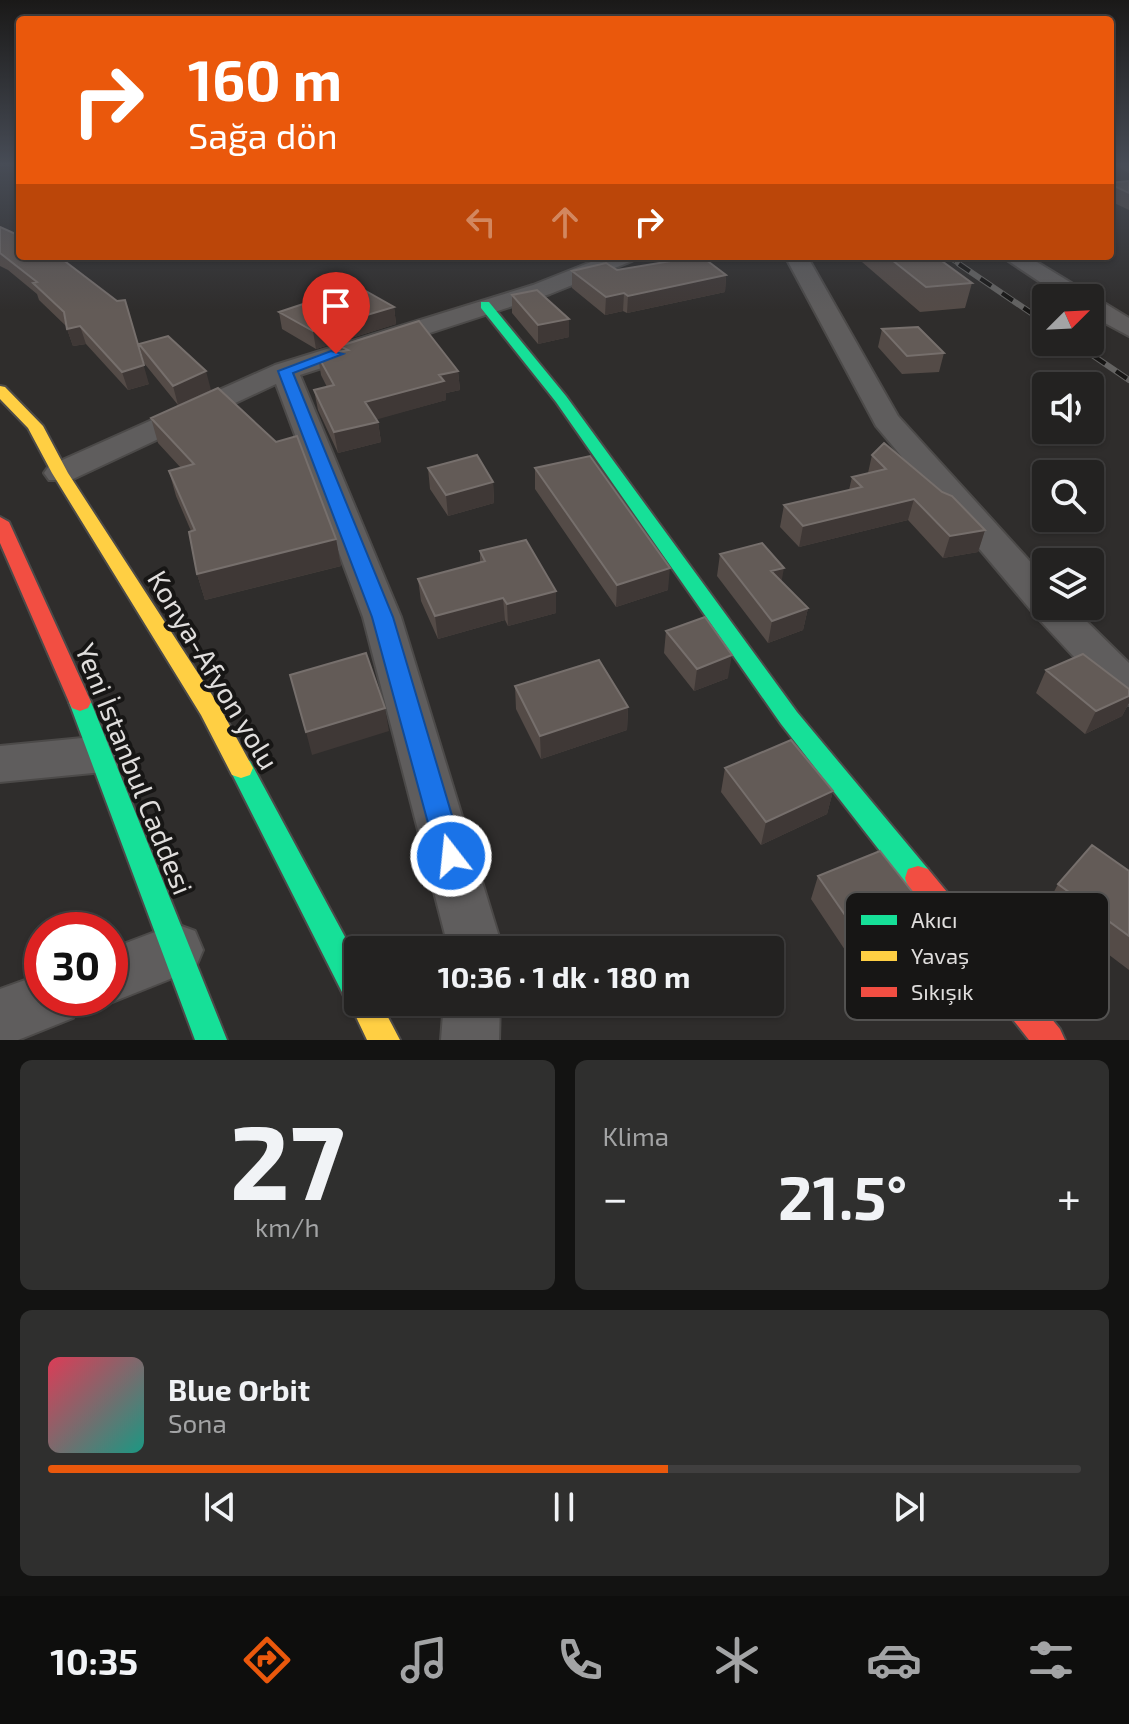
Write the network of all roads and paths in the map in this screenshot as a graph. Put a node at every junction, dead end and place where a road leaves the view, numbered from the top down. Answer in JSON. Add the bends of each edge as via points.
{"nodes":[{"id":1,"x":616,"y":260,"type":"edge"},
{"id":2,"x":798,"y":260,"type":"edge"},
{"id":3,"x":1018,"y":260,"type":"edge"},
{"id":4,"x":1057,"y":284,"type":"edge"},
{"id":5,"x":485,"y":305,"type":"junction"},
{"id":6,"x":1104,"y":313,"type":"edge"},
{"id":7,"x":1129,"y":329,"type":"edge"},
{"id":8,"x":285,"y":371,"type":"junction"},
{"id":9,"x":0,"y":390,"type":"edge"},
{"id":10,"x":60,"y":473,"type":"junction"},
{"id":11,"x":0,"y":522,"type":"edge"},
{"id":12,"x":1032,"y":588,"type":"edge"},
{"id":13,"x":1062,"y":620,"type":"edge"},
{"id":14,"x":1129,"y":689,"type":"edge"},
{"id":15,"x":103,"y":754,"type":"junction"},
{"id":16,"x":0,"y":764,"type":"edge"},
{"id":17,"x":929,"y":892,"type":"edge"},
{"id":18,"x":472,"y":936,"type":"edge"},
{"id":19,"x":176,"y":950,"type":"junction"},
{"id":20,"x":344,"y":964,"type":"edge"},
{"id":21,"x":128,"y":969,"type":"edge"},
{"id":22,"x":24,"y":1009,"type":"edge"},
{"id":23,"x":371,"y":1016,"type":"edge"},
{"id":24,"x":471,"y":1016,"type":"edge"},
{"id":25,"x":0,"y":1018,"type":"edge"},
{"id":26,"x":1033,"y":1020,"type":"edge"},
{"id":27,"x":211,"y":1040,"type":"edge"},
{"id":28,"x":384,"y":1040,"type":"edge"},
{"id":29,"x":470,"y":1040,"type":"edge"},
{"id":30,"x":1049,"y":1040,"type":"edge"}],
"edges":[{"from":1,"to":5,"type":"street","via":[[570,282]]},
{"from":2,"to":12,"type":"street","via":[[886,420]]},
{"from":3,"to":4,"type":"street"},
{"from":5,"to":8,"type":"street"},
{"from":5,"to":17,"type":"main road","via":[[561,399],[789,718]]},
{"from":6,"to":7,"type":"street"},
{"from":8,"to":10,"type":"street"},
{"from":8,"to":18,"type":"street","via":[[382,617]]},
{"from":9,"to":10,"type":"main road","name":"Konya-Afyon yolu","via":[[35,426]]},
{"from":10,"to":20,"type":"main road","name":"Konya-Afyon yolu","via":[[210,710]]},
{"from":11,"to":15,"type":"main road","name":"Yeni İstanbul Caddesi"},
{"from":13,"to":14,"type":"street"},
{"from":15,"to":16,"type":"street"},
{"from":15,"to":19,"type":"main road","name":"Yeni İstanbul Caddesi"},
{"from":19,"to":21,"type":"street"},
{"from":19,"to":27,"type":"main road","name":"Yeni İstanbul Caddesi"},
{"from":22,"to":25,"type":"street"},
{"from":23,"to":28,"type":"main road"},
{"from":24,"to":29,"type":"street"},
{"from":26,"to":30,"type":"main road"}]}
